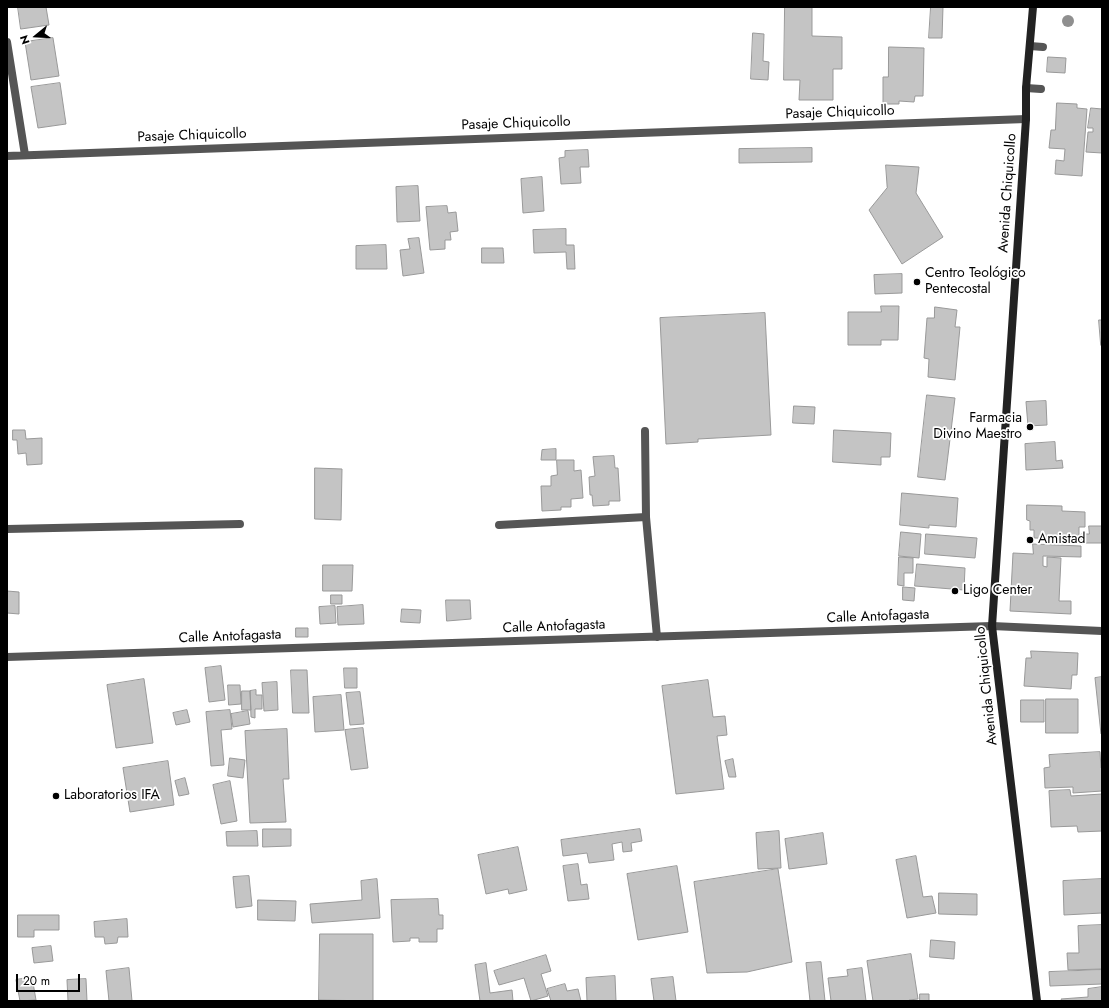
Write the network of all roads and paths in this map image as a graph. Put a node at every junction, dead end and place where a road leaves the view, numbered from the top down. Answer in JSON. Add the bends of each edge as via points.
{"nodes":[{"id":1,"x":1033,"y":7,"type":"edge"},
{"id":2,"x":7,"y":42,"type":"edge"},
{"id":3,"x":1030,"y":46,"type":"junction"},
{"id":4,"x":1043,"y":47,"type":"dead end"},
{"id":5,"x":1026,"y":88,"type":"junction"},
{"id":6,"x":1041,"y":89,"type":"dead end"},
{"id":7,"x":1026,"y":119,"type":"junction"},
{"id":8,"x":26,"y":155,"type":"junction"},
{"id":9,"x":7,"y":156,"type":"edge"},
{"id":10,"x":645,"y":431,"type":"dead end"},
{"id":11,"x":646,"y":517,"type":"junction"},
{"id":12,"x":240,"y":524,"type":"dead end"},
{"id":13,"x":499,"y":525,"type":"dead end"},
{"id":14,"x":7,"y":529,"type":"edge"},
{"id":15,"x":992,"y":626,"type":"junction"},
{"id":16,"x":1102,"y":631,"type":"edge"},
{"id":17,"x":657,"y":637,"type":"junction"},
{"id":18,"x":7,"y":657,"type":"edge"},
{"id":19,"x":1037,"y":1001,"type":"edge"}],
"edges":[{"from":1,"to":3,"type":"main road","name":"Avenida Chiquicollo"},
{"from":2,"to":8,"type":"street"},
{"from":3,"to":4,"type":"street"},
{"from":3,"to":5,"type":"main road","name":"Avenida Chiquicollo"},
{"from":5,"to":6,"type":"street"},
{"from":5,"to":7,"type":"main road","name":"Avenida Chiquicollo"},
{"from":7,"to":8,"type":"street","name":"Pasaje Chiquicollo"},
{"from":7,"to":15,"type":"main road","name":"Avenida Chiquicollo"},
{"from":8,"to":9,"type":"street","name":"Pasaje Chiquicollo"},
{"from":10,"to":11,"type":"street"},
{"from":11,"to":13,"type":"street"},
{"from":11,"to":17,"type":"street"},
{"from":12,"to":14,"type":"street"},
{"from":15,"to":16,"type":"street","name":"Calle Antofagasta"},
{"from":15,"to":17,"type":"street","name":"Calle Antofagasta"},
{"from":15,"to":19,"type":"main road","name":"Avenida Chiquicollo"},
{"from":17,"to":18,"type":"street","name":"Calle Antofagasta"}]}
